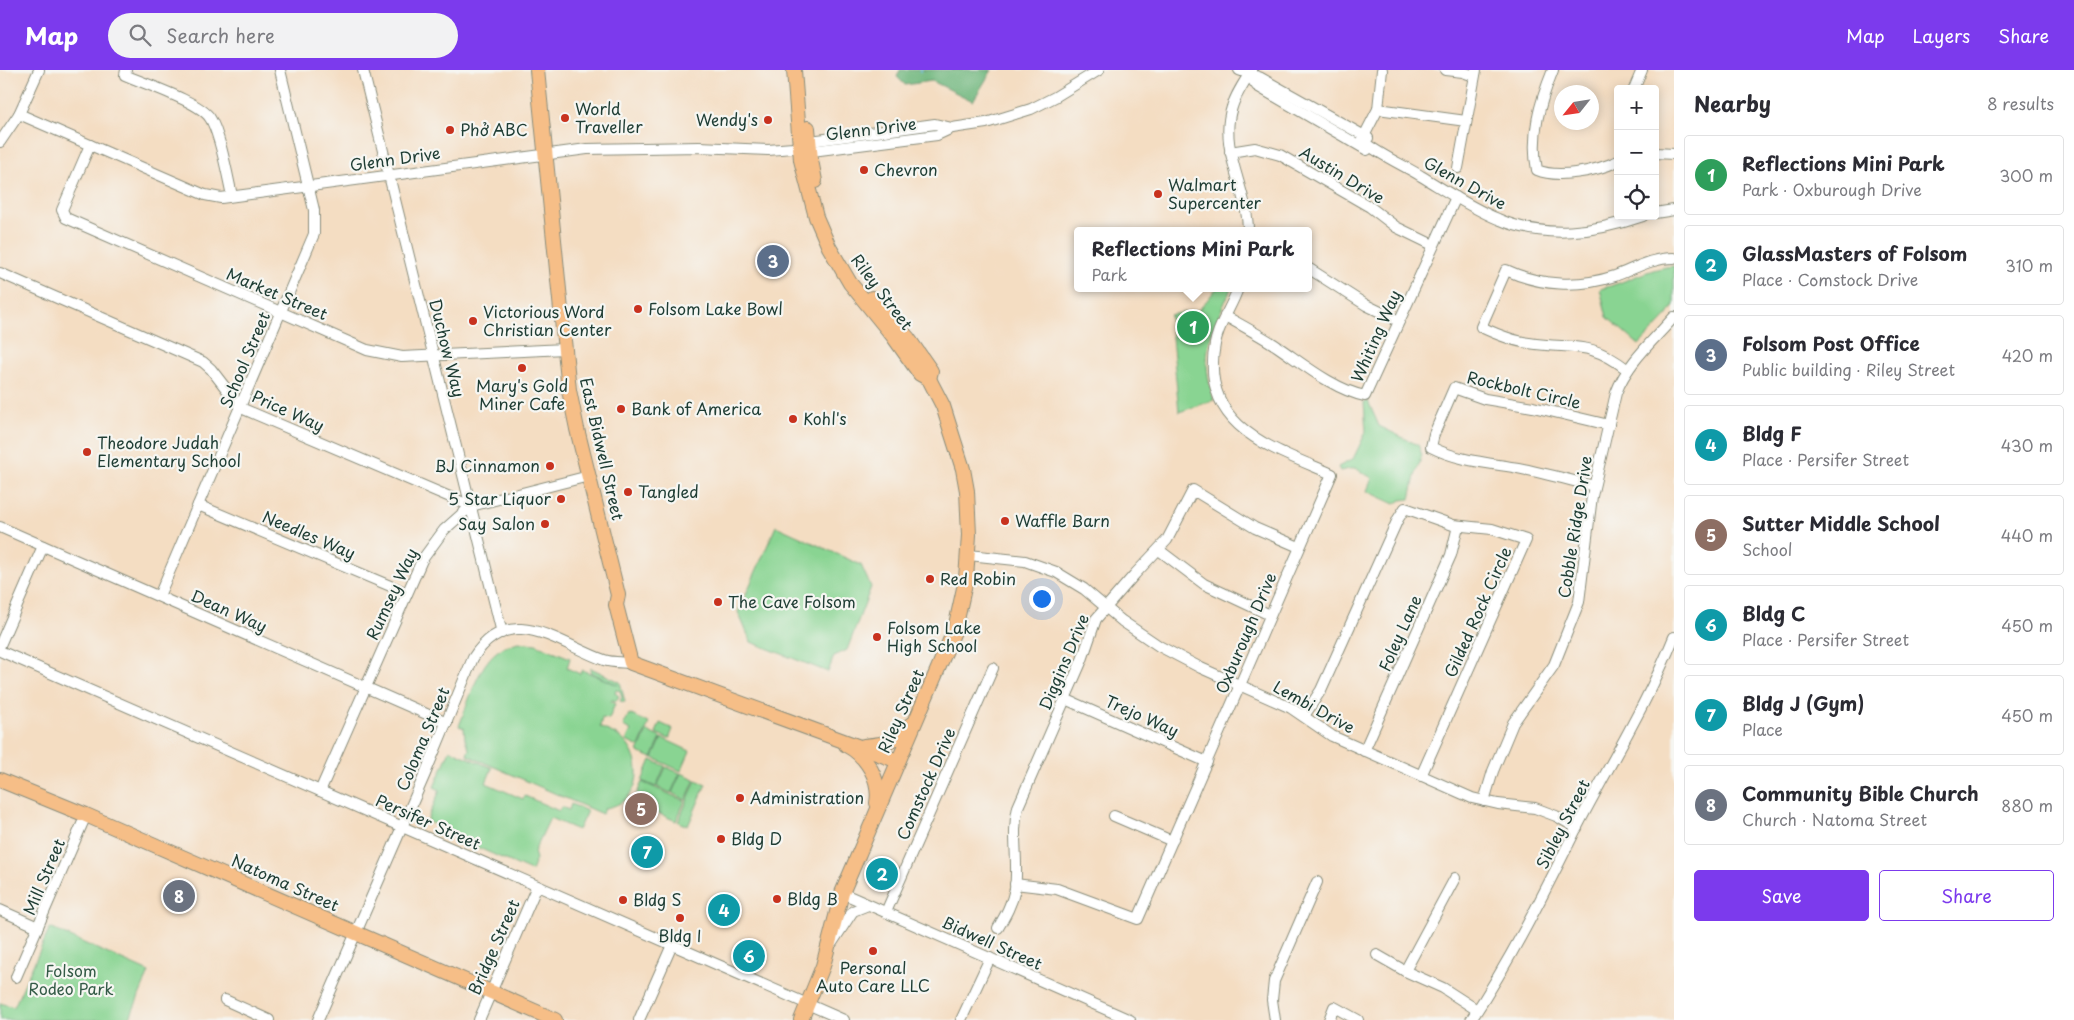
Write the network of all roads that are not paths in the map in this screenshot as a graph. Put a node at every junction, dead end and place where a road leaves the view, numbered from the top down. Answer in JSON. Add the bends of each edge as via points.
{"nodes":[{"id":1,"x":38,"y":70,"type":"edge"},
{"id":2,"x":126,"y":70,"type":"edge"},
{"id":3,"x":280,"y":70,"type":"edge"},
{"id":4,"x":363,"y":70,"type":"edge"},
{"id":5,"x":537,"y":70,"type":"edge"},
{"id":6,"x":794,"y":70,"type":"edge"},
{"id":7,"x":802,"y":70,"type":"edge"},
{"id":8,"x":1099,"y":70,"type":"edge"},
{"id":9,"x":1382,"y":70,"type":"edge"},
{"id":10,"x":1445,"y":70,"type":"edge"},
{"id":11,"x":1553,"y":70,"type":"edge"},
{"id":12,"x":1642,"y":70,"type":"edge"},
{"id":13,"x":1246,"y":72,"type":"edge"},
{"id":14,"x":1475,"y":73,"type":"edge"},
{"id":15,"x":1636,"y":85,"type":"edge"},
{"id":16,"x":1378,"y":109,"type":"junction"},
{"id":17,"x":19,"y":114,"type":"junction"},
{"id":18,"x":1466,"y":120,"type":"junction"},
{"id":19,"x":935,"y":124,"type":"junction"},
{"id":20,"x":952,"y":128,"type":"junction"},
{"id":21,"x":1363,"y":135,"type":"junction"},
{"id":22,"x":900,"y":139,"type":"junction"},
{"id":23,"x":0,"y":142,"type":"edge"},
{"id":24,"x":90,"y":145,"type":"junction"},
{"id":25,"x":803,"y":148,"type":"junction"},
{"id":26,"x":1230,"y":152,"type":"junction"},
{"id":27,"x":1659,"y":153,"type":"edge"},
{"id":28,"x":1674,"y":154,"type":"edge"},
{"id":29,"x":546,"y":155,"type":"junction"},
{"id":30,"x":1393,"y":159,"type":"junction"},
{"id":31,"x":1614,"y":162,"type":"edge"},
{"id":32,"x":1458,"y":168,"type":"dead end"},
{"id":33,"x":389,"y":175,"type":"junction"},
{"id":34,"x":309,"y":186,"type":"junction"},
{"id":35,"x":232,"y":196,"type":"junction"},
{"id":36,"x":1456,"y":197,"type":"junction"},
{"id":37,"x":1674,"y":210,"type":"edge"},
{"id":38,"x":1659,"y":212,"type":"edge"},
{"id":39,"x":1630,"y":220,"type":"edge"},
{"id":40,"x":1248,"y":227,"type":"edge"},
{"id":41,"x":1433,"y":245,"type":"junction"},
{"id":42,"x":1674,"y":258,"type":"edge"},
{"id":43,"x":1312,"y":271,"type":"edge"},
{"id":44,"x":0,"y":273,"type":"edge"},
{"id":45,"x":1236,"y":292,"type":"edge"},
{"id":46,"x":282,"y":313,"type":"junction"},
{"id":47,"x":1226,"y":316,"type":"junction"},
{"id":48,"x":1674,"y":317,"type":"edge"},
{"id":49,"x":880,"y":321,"type":"junction"},
{"id":50,"x":1399,"y":321,"type":"junction"},
{"id":51,"x":565,"y":349,"type":"junction"},
{"id":52,"x":434,"y":356,"type":"junction"},
{"id":53,"x":922,"y":358,"type":"junction"},
{"id":54,"x":1628,"y":370,"type":"junction"},
{"id":55,"x":929,"y":379,"type":"junction"},
{"id":56,"x":240,"y":408,"type":"junction"},
{"id":57,"x":1609,"y":425,"type":"junction"},
{"id":58,"x":589,"y":476,"type":"junction"},
{"id":59,"x":1594,"y":486,"type":"junction"},
{"id":60,"x":198,"y":505,"type":"junction"},
{"id":61,"x":471,"y":506,"type":"junction"},
{"id":62,"x":1458,"y":526,"type":"junction"},
{"id":63,"x":0,"y":527,"type":"edge"},
{"id":64,"x":43,"y":546,"type":"junction"},
{"id":65,"x":1299,"y":548,"type":"junction"},
{"id":66,"x":1159,"y":550,"type":"junction"},
{"id":67,"x":969,"y":555,"type":"junction"},
{"id":68,"x":407,"y":593,"type":"junction"},
{"id":69,"x":159,"y":596,"type":"junction"},
{"id":70,"x":1105,"y":607,"type":"junction"},
{"id":71,"x":1270,"y":615,"type":"junction"},
{"id":72,"x":502,"y":633,"type":"junction"},
{"id":73,"x":1674,"y":637,"type":"edge"},
{"id":74,"x":0,"y":645,"type":"edge"},
{"id":75,"x":0,"y":651,"type":"edge"},
{"id":76,"x":636,"y":665,"type":"junction"},
{"id":77,"x":993,"y":668,"type":"dead end"},
{"id":78,"x":1240,"y":686,"type":"junction"},
{"id":79,"x":365,"y":687,"type":"junction"},
{"id":80,"x":1065,"y":699,"type":"junction"},
{"id":81,"x":1304,"y":716,"type":"junction"},
{"id":82,"x":918,"y":717,"type":"junction"},
{"id":83,"x":447,"y":723,"type":"junction"},
{"id":84,"x":830,"y":736,"type":"junction"},
{"id":85,"x":860,"y":747,"type":"junction"},
{"id":86,"x":1364,"y":751,"type":"junction"},
{"id":87,"x":898,"y":761,"type":"junction"},
{"id":88,"x":1207,"y":762,"type":"junction"},
{"id":89,"x":1421,"y":776,"type":"junction"},
{"id":90,"x":0,"y":780,"type":"edge"},
{"id":91,"x":320,"y":791,"type":"junction"},
{"id":92,"x":1484,"y":801,"type":"junction"},
{"id":93,"x":86,"y":815,"type":"junction"},
{"id":94,"x":1114,"y":816,"type":"dead end"},
{"id":95,"x":872,"y":821,"type":"junction"},
{"id":96,"x":402,"y":827,"type":"junction"},
{"id":97,"x":1577,"y":828,"type":"junction"},
{"id":98,"x":1172,"y":841,"type":"junction"},
{"id":99,"x":1455,"y":878,"type":"dead end"},
{"id":100,"x":1317,"y":882,"type":"dead end"},
{"id":101,"x":1015,"y":884,"type":"junction"},
{"id":102,"x":537,"y":886,"type":"junction"},
{"id":103,"x":842,"y":893,"type":"junction"},
{"id":104,"x":868,"y":904,"type":"junction"},
{"id":105,"x":0,"y":910,"type":"edge"},
{"id":106,"x":886,"y":912,"type":"junction"},
{"id":107,"x":38,"y":927,"type":"junction"},
{"id":108,"x":998,"y":928,"type":"dead end"},
{"id":109,"x":356,"y":933,"type":"junction"},
{"id":110,"x":672,"y":945,"type":"junction"},
{"id":111,"x":828,"y":950,"type":"junction"},
{"id":112,"x":1377,"y":955,"type":"dead end"},
{"id":113,"x":990,"y":958,"type":"junction"},
{"id":114,"x":1405,"y":971,"type":"junction"},
{"id":115,"x":16,"y":977,"type":"dead end"},
{"id":116,"x":491,"y":992,"type":"junction"},
{"id":117,"x":225,"y":1000,"type":"dead end"},
{"id":118,"x":807,"y":1005,"type":"junction"},
{"id":119,"x":1477,"y":1010,"type":"junction"},
{"id":120,"x":1127,"y":1019,"type":"edge"},
{"id":121,"x":269,"y":1020,"type":"edge"},
{"id":122,"x":318,"y":1020,"type":"edge"},
{"id":123,"x":479,"y":1020,"type":"edge"},
{"id":124,"x":555,"y":1020,"type":"edge"},
{"id":125,"x":639,"y":1020,"type":"edge"},
{"id":126,"x":801,"y":1020,"type":"edge"},
{"id":127,"x":844,"y":1020,"type":"edge"},
{"id":128,"x":961,"y":1020,"type":"edge"},
{"id":129,"x":1275,"y":1020,"type":"edge"},
{"id":130,"x":1329,"y":1020,"type":"edge"},
{"id":131,"x":1358,"y":1020,"type":"edge"},
{"id":132,"x":1470,"y":1020,"type":"edge"}],
"edges":[{"from":1,"to":17,"type":"street"},
{"from":2,"to":35,"type":"street","via":[[125,75],[196,106],[208,115],[215,129]]},
{"from":3,"to":34,"type":"street","name":"School Street"},
{"from":4,"to":33,"type":"street","name":"Duchow Way"},
{"from":5,"to":29,"type":"main road","name":"East Bidwell Street"},
{"from":6,"to":25,"type":"main road","name":"Riley Street"},
{"from":7,"to":25,"type":"main road","name":"Riley Street"},
{"from":8,"to":20,"type":"street","name":"Glenn Drive","via":[[1031,109],[986,123]]},
{"from":9,"to":16,"type":"street"},
{"from":10,"to":14,"type":"street"},
{"from":11,"to":31,"type":"street","via":[[1538,113],[1534,157],[1537,170],[1547,174],[1588,171]]},
{"from":12,"to":15,"type":"street"},
{"from":13,"to":21,"type":"street"},
{"from":13,"to":26,"type":"street","via":[[1231,108]]},
{"from":13,"to":30,"type":"street","name":"Glenn Drive","via":[[1257,86],[1382,159]]},
{"from":14,"to":18,"type":"street"},
{"from":16,"to":18,"type":"street"},
{"from":16,"to":21,"type":"street"},
{"from":17,"to":23,"type":"street"},
{"from":17,"to":24,"type":"street","name":"Glenn Drive"},
{"from":18,"to":32,"type":"street"},
{"from":19,"to":20,"type":"street","name":"Glenn Drive"},
{"from":19,"to":22,"type":"street","via":[[926,131],[906,134]]},
{"from":19,"to":25,"type":"street","name":"Glenn Drive"},
{"from":20,"to":22,"type":"street","name":"Glenn Drive","via":[[937,135]]},
{"from":21,"to":30,"type":"street","via":[[1365,144]]},
{"from":22,"to":25,"type":"street","name":"Glenn Drive"},
{"from":24,"to":35,"type":"street","name":"Glenn Drive","via":[[205,195]]},
{"from":24,"to":46,"type":"street","name":"Market Street","via":[[62,210],[66,218]]},
{"from":25,"to":29,"type":"street","name":"Glenn Drive","via":[[587,149]]},
{"from":25,"to":49,"type":"main road","name":"Riley Street","via":[[802,166],[812,205],[829,247],[850,283]]},
{"from":25,"to":53,"type":"main road","name":"Riley Street","via":[[841,250],[867,292],[893,319]]},
{"from":26,"to":40,"type":"street","via":[[1244,199]]},
{"from":26,"to":41,"type":"street","name":"Austin Drive","via":[[1255,148],[1280,155]]},
{"from":27,"to":28,"type":"street"},
{"from":29,"to":33,"type":"street","name":"Glenn Drive"},
{"from":29,"to":51,"type":"main road","name":"East Bidwell Street"},
{"from":30,"to":36,"type":"street","name":"Glenn Drive"},
{"from":33,"to":34,"type":"street","name":"Glenn Drive"},
{"from":33,"to":52,"type":"street","name":"Duchow Way"},
{"from":34,"to":35,"type":"street","name":"Glenn Drive"},
{"from":34,"to":46,"type":"street","name":"School Street","via":[[314,234]]},
{"from":36,"to":39,"type":"street","name":"Glenn Drive","via":[[1500,220],[1548,231],[1576,232]]},
{"from":36,"to":41,"type":"street","name":"Whiting Way"},
{"from":37,"to":38,"type":"street"},
{"from":41,"to":50,"type":"street","name":"Whiting Way"},
{"from":42,"to":54,"type":"street","via":[[1655,259],[1617,275],[1583,283],[1553,284],[1506,270],[1481,327],[1526,343],[1595,350]]},
{"from":43,"to":50,"type":"street","via":[[1366,305]]},
{"from":44,"to":56,"type":"street","name":"Price Way","via":[[203,362]]},
{"from":45,"to":47,"type":"street","name":"Oxburough Drive"},
{"from":46,"to":52,"type":"street","name":"Market Street","via":[[379,354]]},
{"from":46,"to":56,"type":"street","name":"School Street"},
{"from":47,"to":50,"type":"street","name":"Whiting Way","via":[[1319,374],[1354,394],[1365,396]]},
{"from":47,"to":65,"type":"street","name":"Oxburough Drive","via":[[1215,343],[1213,367],[1217,391],[1228,412],[1243,431],[1259,442],[1332,474]]},
{"from":48,"to":54,"type":"street","name":"Cobble Ridge Drive"},
{"from":49,"to":53,"type":"main road","via":[[892,327],[914,356]]},
{"from":49,"to":55,"type":"main road","name":"Riley Street","via":[[920,374]]},
{"from":51,"to":52,"type":"street","name":"Market Street"},
{"from":51,"to":58,"type":"main road","name":"East Bidwell Street","via":[[572,408]]},
{"from":52,"to":61,"type":"street","name":"Duchow Way"},
{"from":53,"to":55,"type":"main road","name":"Riley Street","via":[[931,371]]},
{"from":54,"to":57,"type":"street","name":"Cobble Ridge Drive","via":[[1616,394]]},
{"from":55,"to":67,"type":"main road","name":"Riley Street","via":[[950,425],[963,469],[969,513]]},
{"from":56,"to":60,"type":"street","name":"School Street"},
{"from":56,"to":61,"type":"street","name":"Price Way"},
{"from":57,"to":59,"type":"street","name":"Cobble Ridge Drive"},
{"from":57,"to":59,"type":"street","name":"Rockbolt Circle","via":[[1485,399],[1454,388],[1434,434],[1431,447],[1441,452]]},
{"from":58,"to":61,"type":"street","name":"Rumsey Way"},
{"from":58,"to":76,"type":"main road","name":"East Bidwell Street","via":[[618,595],[625,602]]},
{"from":59,"to":92,"type":"street","name":"Cobble Ridge Drive","via":[[1579,602],[1554,665],[1514,723],[1492,771]]},
{"from":60,"to":68,"type":"street","name":"Needles Way"},
{"from":60,"to":69,"type":"street","name":"School Street"},
{"from":61,"to":68,"type":"street","name":"Rumsey Way","via":[[435,540]]},
{"from":61,"to":72,"type":"street","name":"Duchow Way"},
{"from":62,"to":81,"type":"street","name":"Gilded Rock Circle","via":[[1405,508],[1321,690]]},
{"from":62,"to":86,"type":"street","name":"Foley Lane","via":[[1451,555]]},
{"from":62,"to":89,"type":"street","name":"Gilded Rock Circle","via":[[1492,529],[1526,540]]},
{"from":63,"to":64,"type":"street","name":"Dean Way"},
{"from":64,"to":69,"type":"street","name":"Dean Way"},
{"from":64,"to":74,"type":"street"},
{"from":65,"to":66,"type":"street","name":"Diggins Drive","via":[[1255,528],[1193,490],[1174,529]]},
{"from":65,"to":71,"type":"street","name":"Oxburough Drive"},
{"from":66,"to":70,"type":"street","name":"Diggins Drive"},
{"from":66,"to":71,"type":"street","via":[[1204,584]]},
{"from":67,"to":70,"type":"street","name":"Lembi Drive","via":[[1009,558],[1041,566],[1071,580]]},
{"from":67,"to":82,"type":"main road","name":"Riley Street","via":[[954,629]]},
{"from":68,"to":79,"type":"street","name":"Rumsey Way"},
{"from":69,"to":79,"type":"street","name":"Dean Way"},
{"from":70,"to":78,"type":"street","name":"Lembi Drive","via":[[1181,659]]},
{"from":70,"to":80,"type":"street","name":"Diggins Drive","via":[[1092,629]]},
{"from":71,"to":78,"type":"street","name":"Oxburough Drive"},
{"from":72,"to":76,"type":"street","name":"Coloma Street","via":[[537,630],[606,661]]},
{"from":72,"to":83,"type":"street","name":"Coloma Street","via":[[489,640],[473,658]]},
{"from":73,"to":97,"type":"street","name":"Sibley Street","via":[[1656,681]]},
{"from":75,"to":91,"type":"street","name":"Persifer Street"},
{"from":76,"to":84,"type":"main road"},
{"from":77,"to":106,"type":"street","name":"Comstock Drive"},
{"from":78,"to":81,"type":"street","name":"Lembi Drive"},
{"from":78,"to":88,"type":"street","name":"Oxburough Drive"},
{"from":79,"to":83,"type":"street","name":"Dean Way"},
{"from":79,"to":91,"type":"street","name":"Rumsey Way"},
{"from":80,"to":88,"type":"street","name":"Trejo Way"},
{"from":80,"to":101,"type":"street","name":"Diggins Drive","via":[[1016,816]]},
{"from":81,"to":86,"type":"street","name":"Lembi Drive","via":[[1332,736]]},
{"from":82,"to":85,"type":"main road","via":[[896,740]]},
{"from":82,"to":87,"type":"main road","name":"Riley Street"},
{"from":83,"to":96,"type":"street","name":"Coloma Street"},
{"from":84,"to":85,"type":"main road"},
{"from":84,"to":95,"type":"main road","via":[[851,747],[875,777],[879,792]]},
{"from":85,"to":87,"type":"main road"},
{"from":86,"to":89,"type":"street","name":"Lembi Drive"},
{"from":87,"to":95,"type":"main road","name":"Riley Street"},
{"from":88,"to":98,"type":"street","name":"Oxburough Drive"},
{"from":89,"to":92,"type":"street","name":"Lembi Drive"},
{"from":90,"to":93,"type":"main road","name":"Natoma Street"},
{"from":91,"to":96,"type":"street","name":"Persifer Street"},
{"from":92,"to":97,"type":"street","name":"Lembi Drive","via":[[1535,808]]},
{"from":93,"to":107,"type":"street","name":"Mill Street"},
{"from":93,"to":109,"type":"main road","name":"Natoma Street"},
{"from":94,"to":98,"type":"street"},
{"from":95,"to":103,"type":"main road","name":"Riley Street"},
{"from":96,"to":102,"type":"street","name":"Persifer Street"},
{"from":96,"to":109,"type":"street","name":"Coloma Street"},
{"from":97,"to":119,"type":"street","name":"Sibley Street","via":[[1531,921]]},
{"from":98,"to":101,"type":"street","name":"Oxburough Drive","via":[[1138,919],[1057,889]]},
{"from":99,"to":114,"type":"street"},
{"from":100,"to":129,"type":"street","via":[[1274,981]]},
{"from":101,"to":108,"type":"street","name":"Diggins Drive","via":[[1010,906]]},
{"from":102,"to":110,"type":"street","name":"Persifer Street"},
{"from":102,"to":116,"type":"street","name":"Bridge Street"},
{"from":103,"to":104,"type":"street","name":"Bidwell Street"},
{"from":103,"to":111,"type":"main road","name":"Riley Street"},
{"from":104,"to":106,"type":"street","name":"Bidwell Street"},
{"from":104,"to":111,"type":"street","via":[[851,914]]},
{"from":105,"to":107,"type":"street"},
{"from":106,"to":113,"type":"street","name":"Bidwell Street"},
{"from":107,"to":115,"type":"street","name":"Mill Street"},
{"from":109,"to":116,"type":"main road","name":"Natoma Street"},
{"from":109,"to":122,"type":"street","name":"Coloma Street"},
{"from":110,"to":118,"type":"street","name":"Persifer Street"},
{"from":110,"to":125,"type":"street"},
{"from":111,"to":118,"type":"main road","name":"Riley Street"},
{"from":112,"to":114,"type":"street"},
{"from":113,"to":120,"type":"street","name":"Bidwell Street"},
{"from":113,"to":128,"type":"street"},
{"from":114,"to":119,"type":"street","via":[[1443,988]]},
{"from":116,"to":123,"type":"street","name":"Bridge Street"},
{"from":116,"to":124,"type":"main road","name":"Natoma Street"},
{"from":117,"to":121,"type":"street"},
{"from":118,"to":126,"type":"main road","name":"Riley Street"},
{"from":118,"to":127,"type":"street","name":"Persifer Street"},
{"from":119,"to":132,"type":"street","name":"Sibley Street"},
{"from":130,"to":131,"type":"street","via":[[1334,1007]]}]}
